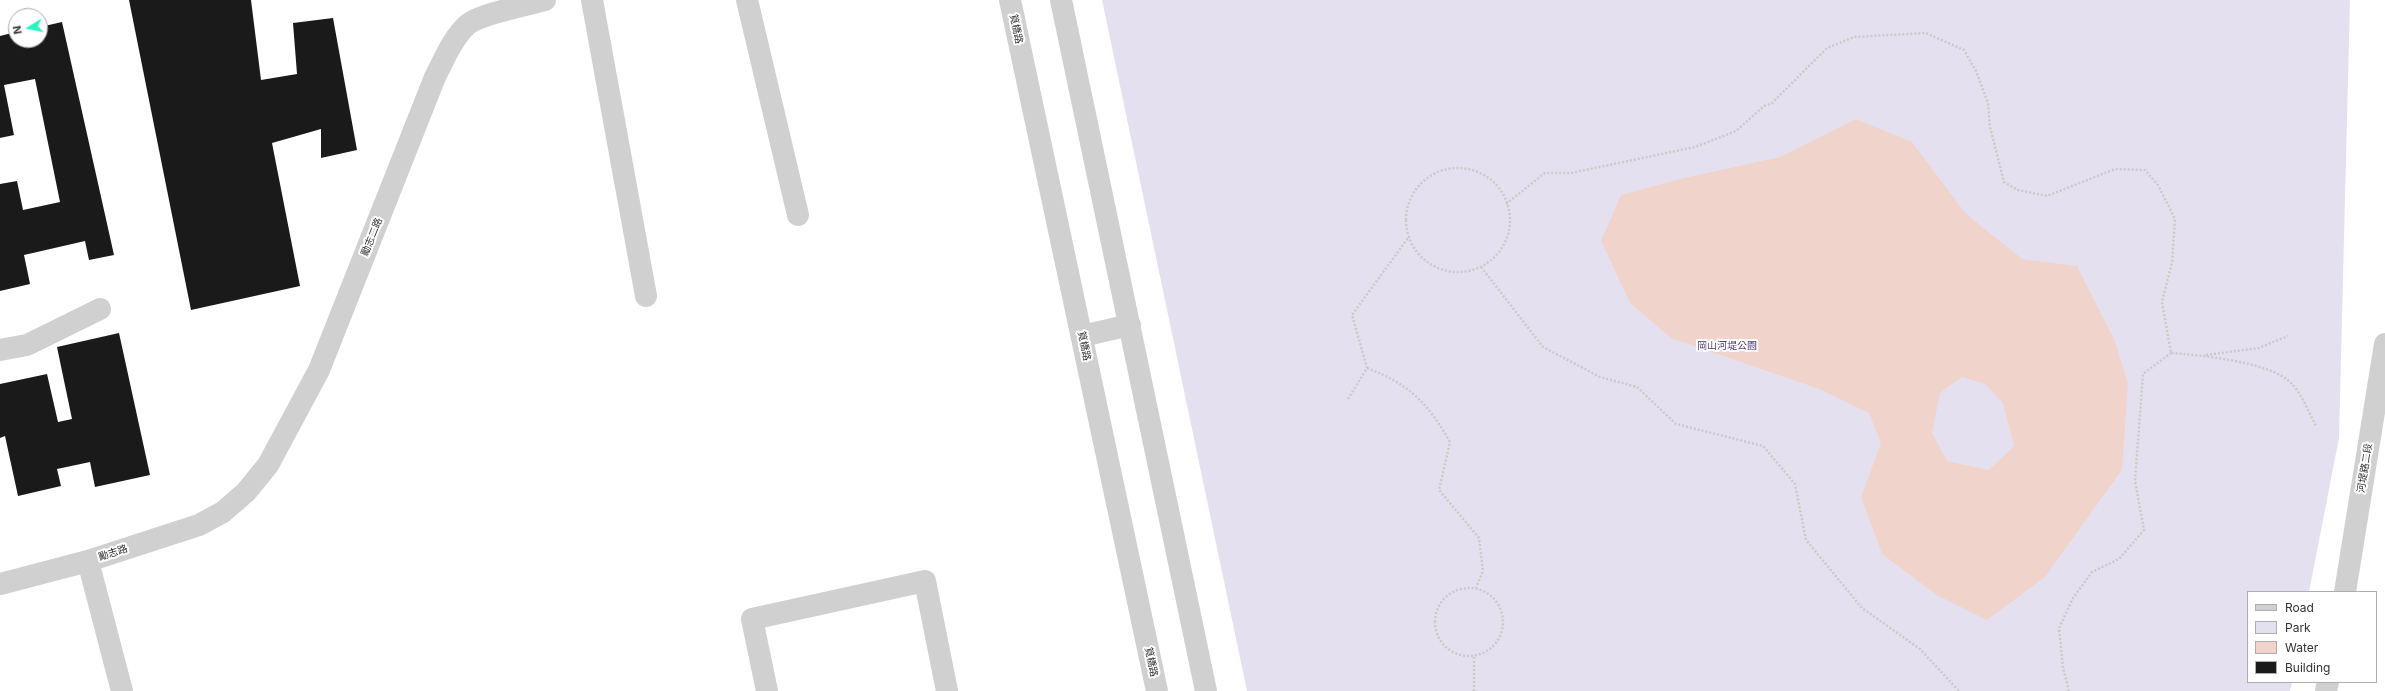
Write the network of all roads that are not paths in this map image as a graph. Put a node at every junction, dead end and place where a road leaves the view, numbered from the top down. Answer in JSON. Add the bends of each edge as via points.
{"nodes":[{"id":1,"x":546,"y":0,"type":"edge"},
{"id":2,"x":592,"y":0,"type":"edge"},
{"id":3,"x":747,"y":0,"type":"edge"},
{"id":4,"x":1010,"y":0,"type":"edge"},
{"id":5,"x":1061,"y":0,"type":"edge"},
{"id":6,"x":798,"y":215,"type":"dead end"},
{"id":7,"x":646,"y":296,"type":"dead end"},
{"id":8,"x":100,"y":309,"type":"dead end"},
{"id":9,"x":1130,"y":325,"type":"junction"},
{"id":10,"x":1082,"y":336,"type":"junction"},
{"id":11,"x":2385,"y":344,"type":"edge"},
{"id":12,"x":0,"y":350,"type":"edge"},
{"id":13,"x":223,"y":512,"type":"joint"},
{"id":14,"x":88,"y":561,"type":"junction"},
{"id":15,"x":0,"y":584,"type":"edge"},
{"id":16,"x":2345,"y":591,"type":"edge"},
{"id":17,"x":122,"y":691,"type":"edge"},
{"id":18,"x":767,"y":691,"type":"edge"},
{"id":19,"x":947,"y":691,"type":"edge"},
{"id":20,"x":1158,"y":691,"type":"edge"},
{"id":21,"x":1206,"y":691,"type":"edge"}],
"edges":[{"from":1,"to":13,"type":"street","name":"勵志二路","via":[[486,16],[468,24],[454,41],[435,78],[319,370],[268,465],[246,492]]},
{"from":2,"to":7,"type":"street"},
{"from":3,"to":6,"type":"street"},
{"from":4,"to":10,"type":"street","name":"筧橋路"},
{"from":5,"to":9,"type":"street"},
{"from":8,"to":12,"type":"street","via":[[28,345]]},
{"from":9,"to":10,"type":"street"},
{"from":9,"to":21,"type":"street"},
{"from":10,"to":20,"type":"street","name":"筧橋路"},
{"from":11,"to":16,"type":"street","name":"河堤路二段"},
{"from":13,"to":14,"type":"street","name":"勵志路","via":[[199,525]]},
{"from":14,"to":15,"type":"street","name":"勵志路"},
{"from":14,"to":17,"type":"street"},
{"from":18,"to":19,"type":"street","via":[[752,619],[924,581]]}]}
